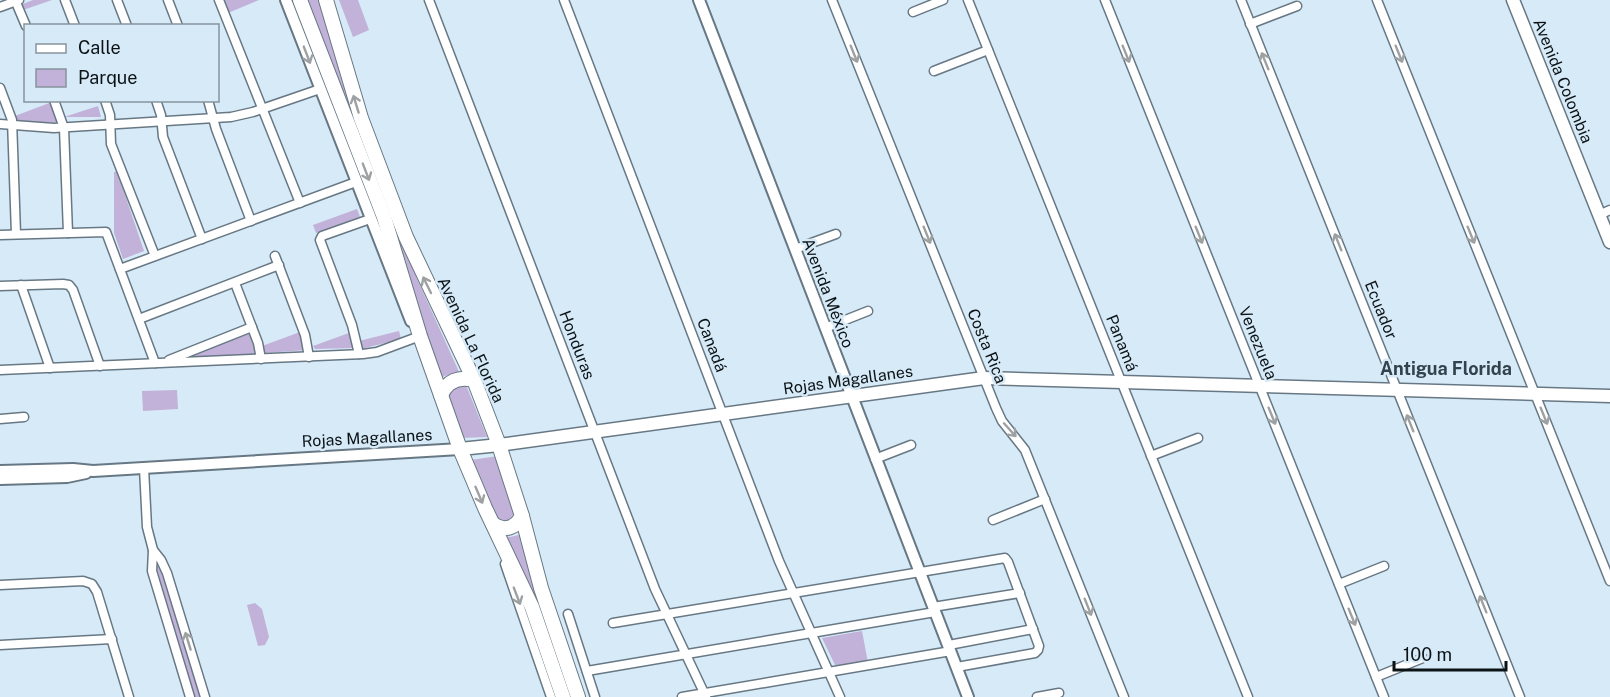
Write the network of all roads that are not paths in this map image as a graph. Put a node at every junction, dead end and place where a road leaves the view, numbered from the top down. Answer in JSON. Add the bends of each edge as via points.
{"nodes":[{"id":1,"x":17,"y":0,"type":"edge"},
{"id":2,"x":65,"y":0,"type":"edge"},
{"id":3,"x":117,"y":0,"type":"edge"},
{"id":4,"x":168,"y":0,"type":"edge"},
{"id":5,"x":219,"y":0,"type":"edge"},
{"id":6,"x":286,"y":0,"type":"edge"},
{"id":7,"x":300,"y":0,"type":"edge"},
{"id":8,"x":326,"y":0,"type":"edge"},
{"id":9,"x":429,"y":0,"type":"edge"},
{"id":10,"x":564,"y":0,"type":"edge"},
{"id":11,"x":699,"y":0,"type":"edge"},
{"id":12,"x":832,"y":0,"type":"edge"},
{"id":13,"x":943,"y":0,"type":"edge"},
{"id":14,"x":968,"y":0,"type":"edge"},
{"id":15,"x":1105,"y":0,"type":"edge"},
{"id":16,"x":1241,"y":0,"type":"edge"},
{"id":17,"x":1377,"y":0,"type":"edge"},
{"id":18,"x":1513,"y":0,"type":"edge"},
{"id":19,"x":1296,"y":6,"type":"dead end"},
{"id":20,"x":0,"y":8,"type":"edge"},
{"id":21,"x":913,"y":12,"type":"dead end"},
{"id":22,"x":25,"y":24,"type":"edge"},
{"id":23,"x":74,"y":24,"type":"edge"},
{"id":24,"x":126,"y":24,"type":"edge"},
{"id":25,"x":177,"y":24,"type":"edge"},
{"id":26,"x":1250,"y":24,"type":"junction"},
{"id":27,"x":988,"y":50,"type":"junction"},
{"id":28,"x":934,"y":71,"type":"dead end"},
{"id":29,"x":0,"y":88,"type":"edge"},
{"id":30,"x":320,"y":89,"type":"junction"},
{"id":31,"x":55,"y":102,"type":"edge"},
{"id":32,"x":106,"y":102,"type":"edge"},
{"id":33,"x":156,"y":102,"type":"edge"},
{"id":34,"x":209,"y":102,"type":"edge"},
{"id":35,"x":262,"y":109,"type":"junction"},
{"id":36,"x":214,"y":118,"type":"junction"},
{"id":37,"x":161,"y":122,"type":"junction"},
{"id":38,"x":0,"y":124,"type":"edge"},
{"id":39,"x":11,"y":125,"type":"junction"},
{"id":40,"x":110,"y":125,"type":"junction"},
{"id":41,"x":64,"y":128,"type":"junction"},
{"id":42,"x":356,"y":182,"type":"junction"},
{"id":43,"x":300,"y":203,"type":"junction"},
{"id":44,"x":1605,"y":213,"type":"edge"},
{"id":45,"x":370,"y":219,"type":"junction"},
{"id":46,"x":251,"y":221,"type":"junction"},
{"id":47,"x":68,"y":233,"type":"junction"},
{"id":48,"x":16,"y":234,"type":"junction"},
{"id":49,"x":836,"y":234,"type":"dead end"},
{"id":50,"x":0,"y":235,"type":"edge"},
{"id":51,"x":202,"y":239,"type":"junction"},
{"id":52,"x":1610,"y":242,"type":"edge"},
{"id":53,"x":795,"y":249,"type":"junction"},
{"id":54,"x":155,"y":256,"type":"junction"},
{"id":55,"x":275,"y":256,"type":"dead end"},
{"id":56,"x":279,"y":266,"type":"junction"},
{"id":57,"x":120,"y":269,"type":"junction"},
{"id":58,"x":235,"y":282,"type":"junction"},
{"id":59,"x":21,"y":285,"type":"junction"},
{"id":60,"x":0,"y":286,"type":"edge"},
{"id":61,"x":868,"y":311,"type":"dead end"},
{"id":62,"x":139,"y":320,"type":"junction"},
{"id":63,"x":252,"y":327,"type":"junction"},
{"id":64,"x":825,"y":328,"type":"junction"},
{"id":65,"x":420,"y":336,"type":"junction"},
{"id":66,"x":359,"y":354,"type":"junction"},
{"id":67,"x":309,"y":357,"type":"junction"},
{"id":68,"x":261,"y":359,"type":"junction"},
{"id":69,"x":158,"y":363,"type":"junction"},
{"id":70,"x":100,"y":366,"type":"junction"},
{"id":71,"x":50,"y":368,"type":"junction"},
{"id":72,"x":0,"y":370,"type":"edge"},
{"id":73,"x":984,"y":378,"type":"junction"},
{"id":74,"x":474,"y":380,"type":"junction"},
{"id":75,"x":1122,"y":382,"type":"junction"},
{"id":76,"x":1260,"y":386,"type":"junction"},
{"id":77,"x":1397,"y":390,"type":"junction"},
{"id":78,"x":1535,"y":394,"type":"junction"},
{"id":79,"x":441,"y":395,"type":"junction"},
{"id":80,"x":852,"y":396,"type":"junction"},
{"id":81,"x":1610,"y":396,"type":"edge"},
{"id":82,"x":722,"y":414,"type":"junction"},
{"id":83,"x":24,"y":417,"type":"dead end"},
{"id":84,"x":0,"y":419,"type":"edge"},
{"id":85,"x":594,"y":432,"type":"junction"},
{"id":86,"x":1198,"y":438,"type":"dead end"},
{"id":87,"x":499,"y":445,"type":"junction"},
{"id":88,"x":911,"y":445,"type":"dead end"},
{"id":89,"x":460,"y":449,"type":"junction"},
{"id":90,"x":1151,"y":456,"type":"junction"},
{"id":91,"x":875,"y":459,"type":"junction"},
{"id":92,"x":144,"y":468,"type":"junction"},
{"id":93,"x":0,"y":471,"type":"edge"},
{"id":94,"x":93,"y":471,"type":"junction"},
{"id":95,"x":0,"y":479,"type":"edge"},
{"id":96,"x":1045,"y":499,"type":"junction"},
{"id":97,"x":522,"y":516,"type":"junction"},
{"id":98,"x":993,"y":520,"type":"dead end"},
{"id":99,"x":493,"y":524,"type":"junction"},
{"id":100,"x":500,"y":540,"type":"junction"},
{"id":101,"x":153,"y":550,"type":"junction"},
{"id":102,"x":1384,"y":566,"type":"dead end"},
{"id":103,"x":920,"y":572,"type":"junction"},
{"id":104,"x":1610,"y":581,"type":"edge"},
{"id":105,"x":1339,"y":584,"type":"junction"},
{"id":106,"x":0,"y":585,"type":"edge"},
{"id":107,"x":793,"y":593,"type":"junction"},
{"id":108,"x":1020,"y":593,"type":"junction"},
{"id":109,"x":934,"y":610,"type":"junction"},
{"id":110,"x":568,"y":614,"type":"dead end"},
{"id":111,"x":667,"y":615,"type":"junction"},
{"id":112,"x":613,"y":623,"type":"dead end"},
{"id":113,"x":1033,"y":629,"type":"junction"},
{"id":114,"x":812,"y":633,"type":"junction"},
{"id":115,"x":112,"y":639,"type":"junction"},
{"id":116,"x":0,"y":645,"type":"edge"},
{"id":117,"x":950,"y":648,"type":"junction"},
{"id":118,"x":686,"y":654,"type":"junction"},
{"id":119,"x":1423,"y":658,"type":"dead end"},
{"id":120,"x":957,"y":667,"type":"junction"},
{"id":121,"x":587,"y":671,"type":"junction"},
{"id":122,"x":830,"y":672,"type":"junction"},
{"id":123,"x":1376,"y":677,"type":"junction"},
{"id":124,"x":1059,"y":693,"type":"dead end"},
{"id":125,"x":705,"y":695,"type":"edge"},
{"id":126,"x":129,"y":697,"type":"edge"},
{"id":127,"x":190,"y":697,"type":"edge"},
{"id":128,"x":205,"y":697,"type":"edge"},
{"id":129,"x":551,"y":697,"type":"edge"},
{"id":130,"x":563,"y":697,"type":"edge"},
{"id":131,"x":578,"y":697,"type":"edge"},
{"id":132,"x":595,"y":697,"type":"edge"},
{"id":133,"x":682,"y":697,"type":"edge"},
{"id":134,"x":840,"y":697,"type":"edge"},
{"id":135,"x":968,"y":697,"type":"edge"},
{"id":136,"x":1037,"y":697,"type":"edge"},
{"id":137,"x":1124,"y":697,"type":"edge"},
{"id":138,"x":1248,"y":697,"type":"edge"},
{"id":139,"x":1384,"y":697,"type":"edge"},
{"id":140,"x":1520,"y":697,"type":"edge"}],
"edges":[{"from":1,"to":20,"type":"street"},
{"from":1,"to":22,"type":"street"},
{"from":2,"to":23,"type":"street"},
{"from":3,"to":24,"type":"street"},
{"from":4,"to":25,"type":"street"},
{"from":5,"to":35,"type":"street"},
{"from":6,"to":30,"type":"street","one_way":true},
{"from":7,"to":65,"type":"main road","one_way":true,"via":[[384,217]]},
{"from":74,"to":8,"type":"main road","name":"Avenida La Florida","one_way":true,"via":[[406,237],[361,118]]},
{"from":9,"to":85,"type":"street","name":"Honduras"},
{"from":10,"to":82,"type":"street","name":"Canadá"},
{"from":11,"to":53,"type":"street","name":"Avenida México"},
{"from":12,"to":73,"type":"street","name":"Costa Rica","one_way":true},
{"from":13,"to":21,"type":"street"},
{"from":14,"to":27,"type":"street","name":"Panamá"},
{"from":15,"to":76,"type":"street","name":"Venezuela","one_way":true},
{"from":16,"to":26,"type":"street","name":"Ecuador"},
{"from":17,"to":78,"type":"street","one_way":true},
{"from":18,"to":44,"type":"main road","name":"Avenida Colombia"},
{"from":19,"to":26,"type":"street"},
{"from":77,"to":26,"type":"street","name":"Ecuador","one_way":true},
{"from":27,"to":28,"type":"street"},
{"from":27,"to":75,"type":"street","name":"Panamá"},
{"from":29,"to":39,"type":"street"},
{"from":30,"to":35,"type":"street"},
{"from":30,"to":42,"type":"street"},
{"from":31,"to":41,"type":"street"},
{"from":32,"to":40,"type":"street"},
{"from":33,"to":37,"type":"street"},
{"from":34,"to":36,"type":"street"},
{"from":35,"to":36,"type":"street"},
{"from":35,"to":43,"type":"street"},
{"from":36,"to":37,"type":"street"},
{"from":36,"to":46,"type":"street"},
{"from":37,"to":40,"type":"street"},
{"from":37,"to":51,"type":"street","via":[[164,141]]},
{"from":38,"to":39,"type":"street"},
{"from":39,"to":41,"type":"street"},
{"from":39,"to":48,"type":"street"},
{"from":40,"to":41,"type":"street"},
{"from":40,"to":54,"type":"street","via":[[111,144]]},
{"from":41,"to":47,"type":"street"},
{"from":42,"to":43,"type":"street"},
{"from":42,"to":45,"type":"street"},
{"from":43,"to":46,"type":"street"},
{"from":44,"to":52,"type":"main road","name":"Avenida Colombia"},
{"from":45,"to":65,"type":"street","via":[[405,310]]},
{"from":45,"to":66,"type":"street","via":[[320,240],[352,324]]},
{"from":46,"to":51,"type":"street"},
{"from":47,"to":48,"type":"street"},
{"from":47,"to":57,"type":"street","via":[[106,232]]},
{"from":48,"to":50,"type":"street"},
{"from":49,"to":53,"type":"street"},
{"from":51,"to":54,"type":"street"},
{"from":53,"to":64,"type":"street","name":"Avenida México"},
{"from":54,"to":57,"type":"street"},
{"from":55,"to":56,"type":"street"},
{"from":56,"to":58,"type":"street"},
{"from":56,"to":67,"type":"street","via":[[306,335]]},
{"from":57,"to":62,"type":"street"},
{"from":58,"to":62,"type":"street"},
{"from":58,"to":63,"type":"street"},
{"from":59,"to":60,"type":"street"},
{"from":59,"to":70,"type":"street","via":[[69,285]]},
{"from":59,"to":71,"type":"street"},
{"from":61,"to":64,"type":"street"},
{"from":62,"to":69,"type":"street"},
{"from":63,"to":68,"type":"street"},
{"from":63,"to":69,"type":"street"},
{"from":64,"to":80,"type":"street","name":"Avenida México"},
{"from":65,"to":66,"type":"street","via":[[377,352]]},
{"from":65,"to":79,"type":"main road"},
{"from":66,"to":67,"type":"street"},
{"from":67,"to":68,"type":"street"},
{"from":68,"to":69,"type":"street"},
{"from":69,"to":70,"type":"street"},
{"from":70,"to":71,"type":"street"},
{"from":71,"to":72,"type":"street"},
{"from":73,"to":75,"type":"main road","name":"Rojas Magallanes"},
{"from":73,"to":80,"type":"main road","name":"Rojas Magallanes"},
{"from":73,"to":96,"type":"street","name":"Costa Rica","one_way":true,"via":[[1002,421],[1025,450]]},
{"from":74,"to":79,"type":"main road","via":[[455,380]]},
{"from":74,"to":87,"type":"main road","name":"Avenida La Florida"},
{"from":75,"to":76,"type":"main road","name":"Rojas Magallanes"},
{"from":75,"to":90,"type":"street","name":"Panamá"},
{"from":76,"to":77,"type":"main road","name":"Rojas Magallanes"},
{"from":76,"to":105,"type":"street","name":"Venezuela","one_way":true},
{"from":77,"to":78,"type":"main road","name":"Rojas Magallanes"},
{"from":140,"to":77,"type":"street","name":"Ecuador","one_way":true},
{"from":78,"to":81,"type":"main road","name":"Rojas Magallanes"},
{"from":78,"to":104,"type":"street","one_way":true},
{"from":79,"to":89,"type":"main road"},
{"from":80,"to":82,"type":"main road","name":"Rojas Magallanes"},
{"from":80,"to":91,"type":"street","name":"Avenida México"},
{"from":82,"to":85,"type":"main road","name":"Rojas Magallanes"},
{"from":82,"to":107,"type":"street","name":"Canadá"},
{"from":83,"to":84,"type":"street"},
{"from":85,"to":87,"type":"main road","name":"Rojas Magallanes"},
{"from":85,"to":111,"type":"street","name":"Honduras"},
{"from":86,"to":90,"type":"street"},
{"from":87,"to":89,"type":"main road","name":"Rojas Magallanes"},
{"from":87,"to":97,"type":"main road","name":"Avenida La Florida"},
{"from":88,"to":91,"type":"street"},
{"from":89,"to":92,"type":"street","name":"Rojas Magallanes"},
{"from":89,"to":99,"type":"main road","one_way":true},
{"from":90,"to":138,"type":"street","name":"Panamá"},
{"from":91,"to":103,"type":"street","name":"Avenida México"},
{"from":92,"to":94,"type":"street","name":"Rojas Magallanes"},
{"from":92,"to":101,"type":"street","via":[[147,527]]},
{"from":93,"to":94,"type":"street","name":"Rojas Magallanes"},
{"from":94,"to":95,"type":"street","name":"Rojas Magallanes","via":[[67,477]]},
{"from":96,"to":98,"type":"street"},
{"from":96,"to":137,"type":"street","name":"Costa Rica","one_way":true},
{"from":97,"to":99,"type":"main road","via":[[510,528]]},
{"from":97,"to":131,"type":"main road","name":"Avenida La Florida"},
{"from":99,"to":100,"type":"main road"},
{"from":100,"to":129,"type":"street","one_way":true},
{"from":100,"to":130,"type":"main road","via":[[535,615]]},
{"from":101,"to":127,"type":"street","via":[[152,571]]},
{"from":128,"to":101,"type":"street","one_way":true,"via":[[167,573]]},
{"from":102,"to":105,"type":"street"},
{"from":103,"to":107,"type":"street"},
{"from":103,"to":108,"type":"street","via":[[1005,558]]},
{"from":103,"to":109,"type":"street","name":"Avenida México"},
{"from":105,"to":123,"type":"street","name":"Venezuela","one_way":true},
{"from":106,"to":115,"type":"street","via":[[83,581],[92,584]]},
{"from":107,"to":111,"type":"street"},
{"from":107,"to":114,"type":"street","name":"Canadá"},
{"from":108,"to":109,"type":"street"},
{"from":108,"to":113,"type":"street"},
{"from":109,"to":114,"type":"street"},
{"from":109,"to":117,"type":"street","name":"Avenida México"},
{"from":110,"to":121,"type":"street"},
{"from":111,"to":112,"type":"street"},
{"from":111,"to":118,"type":"street","name":"Honduras"},
{"from":113,"to":117,"type":"street"},
{"from":113,"to":120,"type":"street","via":[[1038,650],[1035,653]]},
{"from":114,"to":118,"type":"street"},
{"from":114,"to":122,"type":"street","name":"Canadá"},
{"from":115,"to":116,"type":"street"},
{"from":115,"to":126,"type":"street"},
{"from":117,"to":120,"type":"street","name":"Avenida México"},
{"from":117,"to":122,"type":"street"},
{"from":118,"to":121,"type":"street"},
{"from":118,"to":125,"type":"street","name":"Honduras"},
{"from":119,"to":123,"type":"street"},
{"from":120,"to":135,"type":"street","name":"Avenida México"},
{"from":121,"to":132,"type":"street"},
{"from":122,"to":125,"type":"street"},
{"from":122,"to":134,"type":"street","name":"Canadá"},
{"from":123,"to":139,"type":"street","name":"Venezuela"},
{"from":124,"to":136,"type":"street"},
{"from":125,"to":133,"type":"street"}]}
